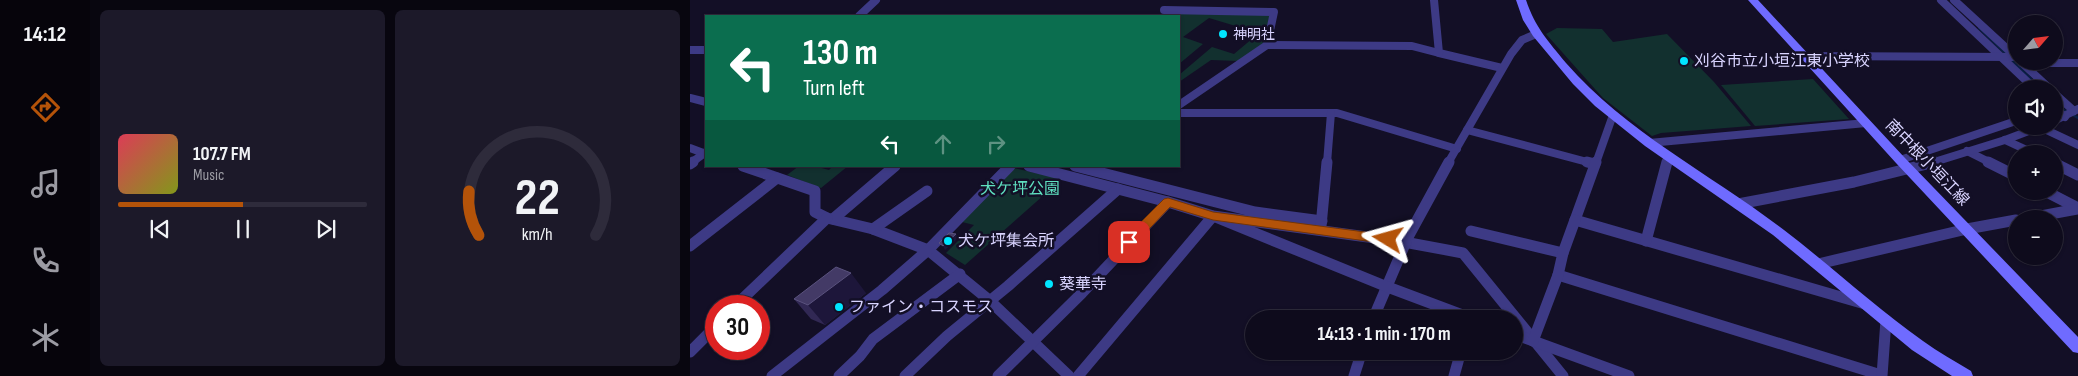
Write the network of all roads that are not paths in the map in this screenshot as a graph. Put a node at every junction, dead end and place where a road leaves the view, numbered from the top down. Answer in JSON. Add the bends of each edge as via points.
{"nodes":[{"id":1,"x":876,"y":0,"type":"edge"},
{"id":2,"x":1169,"y":0,"type":"edge"},
{"id":3,"x":1434,"y":0,"type":"edge"},
{"id":4,"x":1521,"y":0,"type":"edge"},
{"id":5,"x":1754,"y":0,"type":"edge"},
{"id":6,"x":1941,"y":0,"type":"edge"},
{"id":7,"x":1954,"y":0,"type":"edge"},
{"id":8,"x":1163,"y":13,"type":"edge"},
{"id":9,"x":860,"y":15,"type":"edge"},
{"id":10,"x":1536,"y":34,"type":"junction"},
{"id":11,"x":1267,"y":45,"type":"junction"},
{"id":12,"x":690,"y":50,"type":"edge"},
{"id":13,"x":705,"y":50,"type":"edge"},
{"id":14,"x":2008,"y":50,"type":"edge"},
{"id":15,"x":1438,"y":53,"type":"junction"},
{"id":16,"x":1805,"y":56,"type":"junction"},
{"id":17,"x":2004,"y":57,"type":"junction"},
{"id":18,"x":2063,"y":57,"type":"edge"},
{"id":19,"x":2008,"y":58,"type":"edge"},
{"id":20,"x":2078,"y":58,"type":"edge"},
{"id":21,"x":2063,"y":62,"type":"edge"},
{"id":22,"x":2078,"y":63,"type":"edge"},
{"id":23,"x":1502,"y":68,"type":"junction"},
{"id":24,"x":2030,"y":70,"type":"edge"},
{"id":25,"x":2026,"y":80,"type":"edge"},
{"id":26,"x":2040,"y":80,"type":"edge"},
{"id":27,"x":690,"y":98,"type":"edge"},
{"id":28,"x":705,"y":102,"type":"edge"},
{"id":29,"x":2063,"y":103,"type":"edge"},
{"id":30,"x":1180,"y":104,"type":"edge"},
{"id":31,"x":1180,"y":113,"type":"edge"},
{"id":32,"x":1331,"y":113,"type":"junction"},
{"id":33,"x":2071,"y":113,"type":"edge"},
{"id":34,"x":1613,"y":115,"type":"junction"},
{"id":35,"x":1866,"y":123,"type":"junction"},
{"id":36,"x":2008,"y":124,"type":"edge"},
{"id":37,"x":1467,"y":130,"type":"junction"},
{"id":38,"x":2019,"y":135,"type":"edge"},
{"id":39,"x":2057,"y":135,"type":"edge"},
{"id":40,"x":2005,"y":140,"type":"junction"},
{"id":41,"x":1649,"y":143,"type":"junction"},
{"id":42,"x":2016,"y":145,"type":"edge"},
{"id":43,"x":2078,"y":145,"type":"edge"},
{"id":44,"x":690,"y":148,"type":"edge"},
{"id":45,"x":1457,"y":149,"type":"junction"},
{"id":46,"x":1967,"y":151,"type":"junction"},
{"id":47,"x":705,"y":153,"type":"edge"},
{"id":48,"x":705,"y":154,"type":"edge"},
{"id":49,"x":1669,"y":156,"type":"junction"},
{"id":50,"x":1900,"y":160,"type":"junction"},
{"id":51,"x":690,"y":164,"type":"edge"},
{"id":52,"x":1595,"y":164,"type":"junction"},
{"id":53,"x":746,"y":167,"type":"edge"},
{"id":54,"x":894,"y":167,"type":"edge"},
{"id":55,"x":1009,"y":167,"type":"edge"},
{"id":56,"x":1033,"y":167,"type":"edge"},
{"id":57,"x":1095,"y":168,"type":"edge"},
{"id":58,"x":2063,"y":168,"type":"edge"},
{"id":59,"x":1909,"y":170,"type":"junction"},
{"id":60,"x":2008,"y":172,"type":"edge"},
{"id":61,"x":2078,"y":175,"type":"edge"},
{"id":62,"x":777,"y":178,"type":"junction"},
{"id":63,"x":1089,"y":182,"type":"junction"},
{"id":64,"x":1118,"y":189,"type":"junction"},
{"id":65,"x":927,"y":191,"type":"dead end"},
{"id":66,"x":2063,"y":200,"type":"edge"},
{"id":67,"x":1168,"y":202,"type":"junction"},
{"id":68,"x":1738,"y":204,"type":"junction"},
{"id":69,"x":2078,"y":208,"type":"edge"},
{"id":70,"x":2063,"y":211,"type":"edge"},
{"id":71,"x":1213,"y":216,"type":"junction"},
{"id":72,"x":830,"y":218,"type":"junction"},
{"id":73,"x":1575,"y":220,"type":"junction"},
{"id":74,"x":2008,"y":221,"type":"edge"},
{"id":75,"x":1321,"y":226,"type":"junction"},
{"id":76,"x":873,"y":229,"type":"junction"},
{"id":77,"x":1967,"y":229,"type":"junction"},
{"id":78,"x":1471,"y":231,"type":"dead end"},
{"id":79,"x":1646,"y":241,"type":"junction"},
{"id":80,"x":1404,"y":242,"type":"junction"},
{"id":81,"x":690,"y":246,"type":"edge"},
{"id":82,"x":928,"y":250,"type":"junction"},
{"id":83,"x":1562,"y":253,"type":"junction"},
{"id":84,"x":1818,"y":264,"type":"junction"},
{"id":85,"x":960,"y":274,"type":"junction"},
{"id":86,"x":1558,"y":275,"type":"junction"},
{"id":87,"x":1385,"y":286,"type":"junction"},
{"id":88,"x":747,"y":295,"type":"edge"},
{"id":89,"x":989,"y":300,"type":"junction"},
{"id":90,"x":1866,"y":304,"type":"junction"},
{"id":91,"x":1376,"y":310,"type":"edge"},
{"id":92,"x":1450,"y":310,"type":"edge"},
{"id":93,"x":1886,"y":320,"type":"junction"},
{"id":94,"x":705,"y":337,"type":"edge"},
{"id":95,"x":1523,"y":337,"type":"edge"},
{"id":96,"x":1533,"y":341,"type":"junction"},
{"id":97,"x":1034,"y":342,"type":"junction"},
{"id":98,"x":2078,"y":347,"type":"edge"},
{"id":99,"x":690,"y":352,"type":"edge"},
{"id":100,"x":1359,"y":360,"type":"edge"},
{"id":101,"x":1458,"y":360,"type":"edge"},
{"id":102,"x":772,"y":376,"type":"edge"},
{"id":103,"x":839,"y":376,"type":"edge"},
{"id":104,"x":905,"y":376,"type":"edge"},
{"id":105,"x":998,"y":376,"type":"edge"},
{"id":106,"x":1069,"y":376,"type":"edge"},
{"id":107,"x":1078,"y":376,"type":"edge"},
{"id":108,"x":1354,"y":376,"type":"edge"},
{"id":109,"x":1454,"y":376,"type":"edge"},
{"id":110,"x":1563,"y":376,"type":"edge"},
{"id":111,"x":1628,"y":376,"type":"edge"},
{"id":112,"x":1881,"y":376,"type":"edge"},
{"id":113,"x":1965,"y":376,"type":"edge"}],
"edges":[{"from":1,"to":9,"type":"street"},
{"from":2,"to":8,"type":"street"},
{"from":3,"to":15,"type":"street"},
{"from":4,"to":10,"type":"street"},
{"from":5,"to":16,"type":"street","name":"南中根小垣江線"},
{"from":6,"to":17,"type":"street"},
{"from":7,"to":14,"type":"street"},
{"from":8,"to":11,"type":"street","via":[[1274,12]]},
{"from":10,"to":23,"type":"street","via":[[1523,39]]},
{"from":10,"to":34,"type":"street","via":[[1577,82]]},
{"from":11,"to":15,"type":"street","via":[[1412,46]]},
{"from":11,"to":30,"type":"street"},
{"from":12,"to":13,"type":"street"},
{"from":15,"to":23,"type":"street"},
{"from":16,"to":17,"type":"street"},
{"from":16,"to":35,"type":"street","name":"南中根小垣江線"},
{"from":17,"to":19,"type":"street"},
{"from":17,"to":25,"type":"street"},
{"from":18,"to":20,"type":"street"},
{"from":21,"to":22,"type":"street"},
{"from":23,"to":37,"type":"street"},
{"from":24,"to":26,"type":"street"},
{"from":27,"to":28,"type":"street"},
{"from":29,"to":33,"type":"street"},
{"from":31,"to":32,"type":"street"},
{"from":32,"to":45,"type":"street"},
{"from":32,"to":75,"type":"street"},
{"from":34,"to":41,"type":"street"},
{"from":34,"to":52,"type":"street"},
{"from":35,"to":41,"type":"street"},
{"from":35,"to":50,"type":"street","name":"南中根小垣江線"},
{"from":36,"to":50,"type":"street"},
{"from":37,"to":45,"type":"street"},
{"from":37,"to":52,"type":"street"},
{"from":38,"to":40,"type":"street"},
{"from":39,"to":43,"type":"street"},
{"from":40,"to":42,"type":"street"},
{"from":40,"to":46,"type":"street"},
{"from":41,"to":49,"type":"street"},
{"from":44,"to":47,"type":"street"},
{"from":45,"to":80,"type":"street"},
{"from":46,"to":59,"type":"street"},
{"from":46,"to":60,"type":"street"},
{"from":48,"to":51,"type":"street"},
{"from":49,"to":68,"type":"street"},
{"from":49,"to":79,"type":"street"},
{"from":50,"to":59,"type":"street","name":"南中根小垣江線"},
{"from":52,"to":73,"type":"street"},
{"from":53,"to":62,"type":"street"},
{"from":54,"to":72,"type":"street"},
{"from":55,"to":82,"type":"street"},
{"from":56,"to":63,"type":"street"},
{"from":57,"to":63,"type":"street"},
{"from":57,"to":75,"type":"street","via":[[1255,212]]},
{"from":58,"to":61,"type":"street"},
{"from":59,"to":68,"type":"street"},
{"from":59,"to":77,"type":"street","name":"南中根小垣江線"},
{"from":62,"to":72,"type":"street","via":[[815,191],[815,212]]},
{"from":62,"to":81,"type":"street"},
{"from":63,"to":64,"type":"street"},
{"from":64,"to":67,"type":"street"},
{"from":64,"to":89,"type":"street"},
{"from":65,"to":76,"type":"street"},
{"from":66,"to":69,"type":"street"},
{"from":67,"to":71,"type":"street"},
{"from":67,"to":97,"type":"street"},
{"from":68,"to":84,"type":"street"},
{"from":69,"to":70,"type":"street"},
{"from":71,"to":75,"type":"street"},
{"from":71,"to":87,"type":"street"},
{"from":71,"to":107,"type":"street"},
{"from":72,"to":76,"type":"street"},
{"from":72,"to":88,"type":"street"},
{"from":73,"to":79,"type":"street"},
{"from":73,"to":83,"type":"street"},
{"from":74,"to":77,"type":"street"},
{"from":75,"to":80,"type":"street"},
{"from":76,"to":82,"type":"street"},
{"from":77,"to":84,"type":"street"},
{"from":77,"to":98,"type":"street","name":"南中根小垣江線"},
{"from":78,"to":83,"type":"street"},
{"from":79,"to":90,"type":"street"},
{"from":80,"to":87,"type":"street"},
{"from":80,"to":96,"type":"street","via":[[1463,253]]},
{"from":82,"to":85,"type":"street"},
{"from":82,"to":102,"type":"street"},
{"from":83,"to":86,"type":"street"},
{"from":84,"to":90,"type":"street"},
{"from":85,"to":89,"type":"street"},
{"from":85,"to":103,"type":"street","via":[[874,339]]},
{"from":86,"to":96,"type":"street"},
{"from":86,"to":112,"type":"street"},
{"from":87,"to":91,"type":"street"},
{"from":87,"to":92,"type":"street"},
{"from":89,"to":97,"type":"street"},
{"from":89,"to":104,"type":"street"},
{"from":90,"to":93,"type":"street"},
{"from":93,"to":112,"type":"street"},
{"from":93,"to":113,"type":"street"},
{"from":94,"to":99,"type":"street"},
{"from":95,"to":96,"type":"street"},
{"from":96,"to":110,"type":"street"},
{"from":96,"to":111,"type":"street"},
{"from":97,"to":105,"type":"street"},
{"from":97,"to":106,"type":"street"},
{"from":100,"to":108,"type":"street"},
{"from":101,"to":109,"type":"street"}]}
